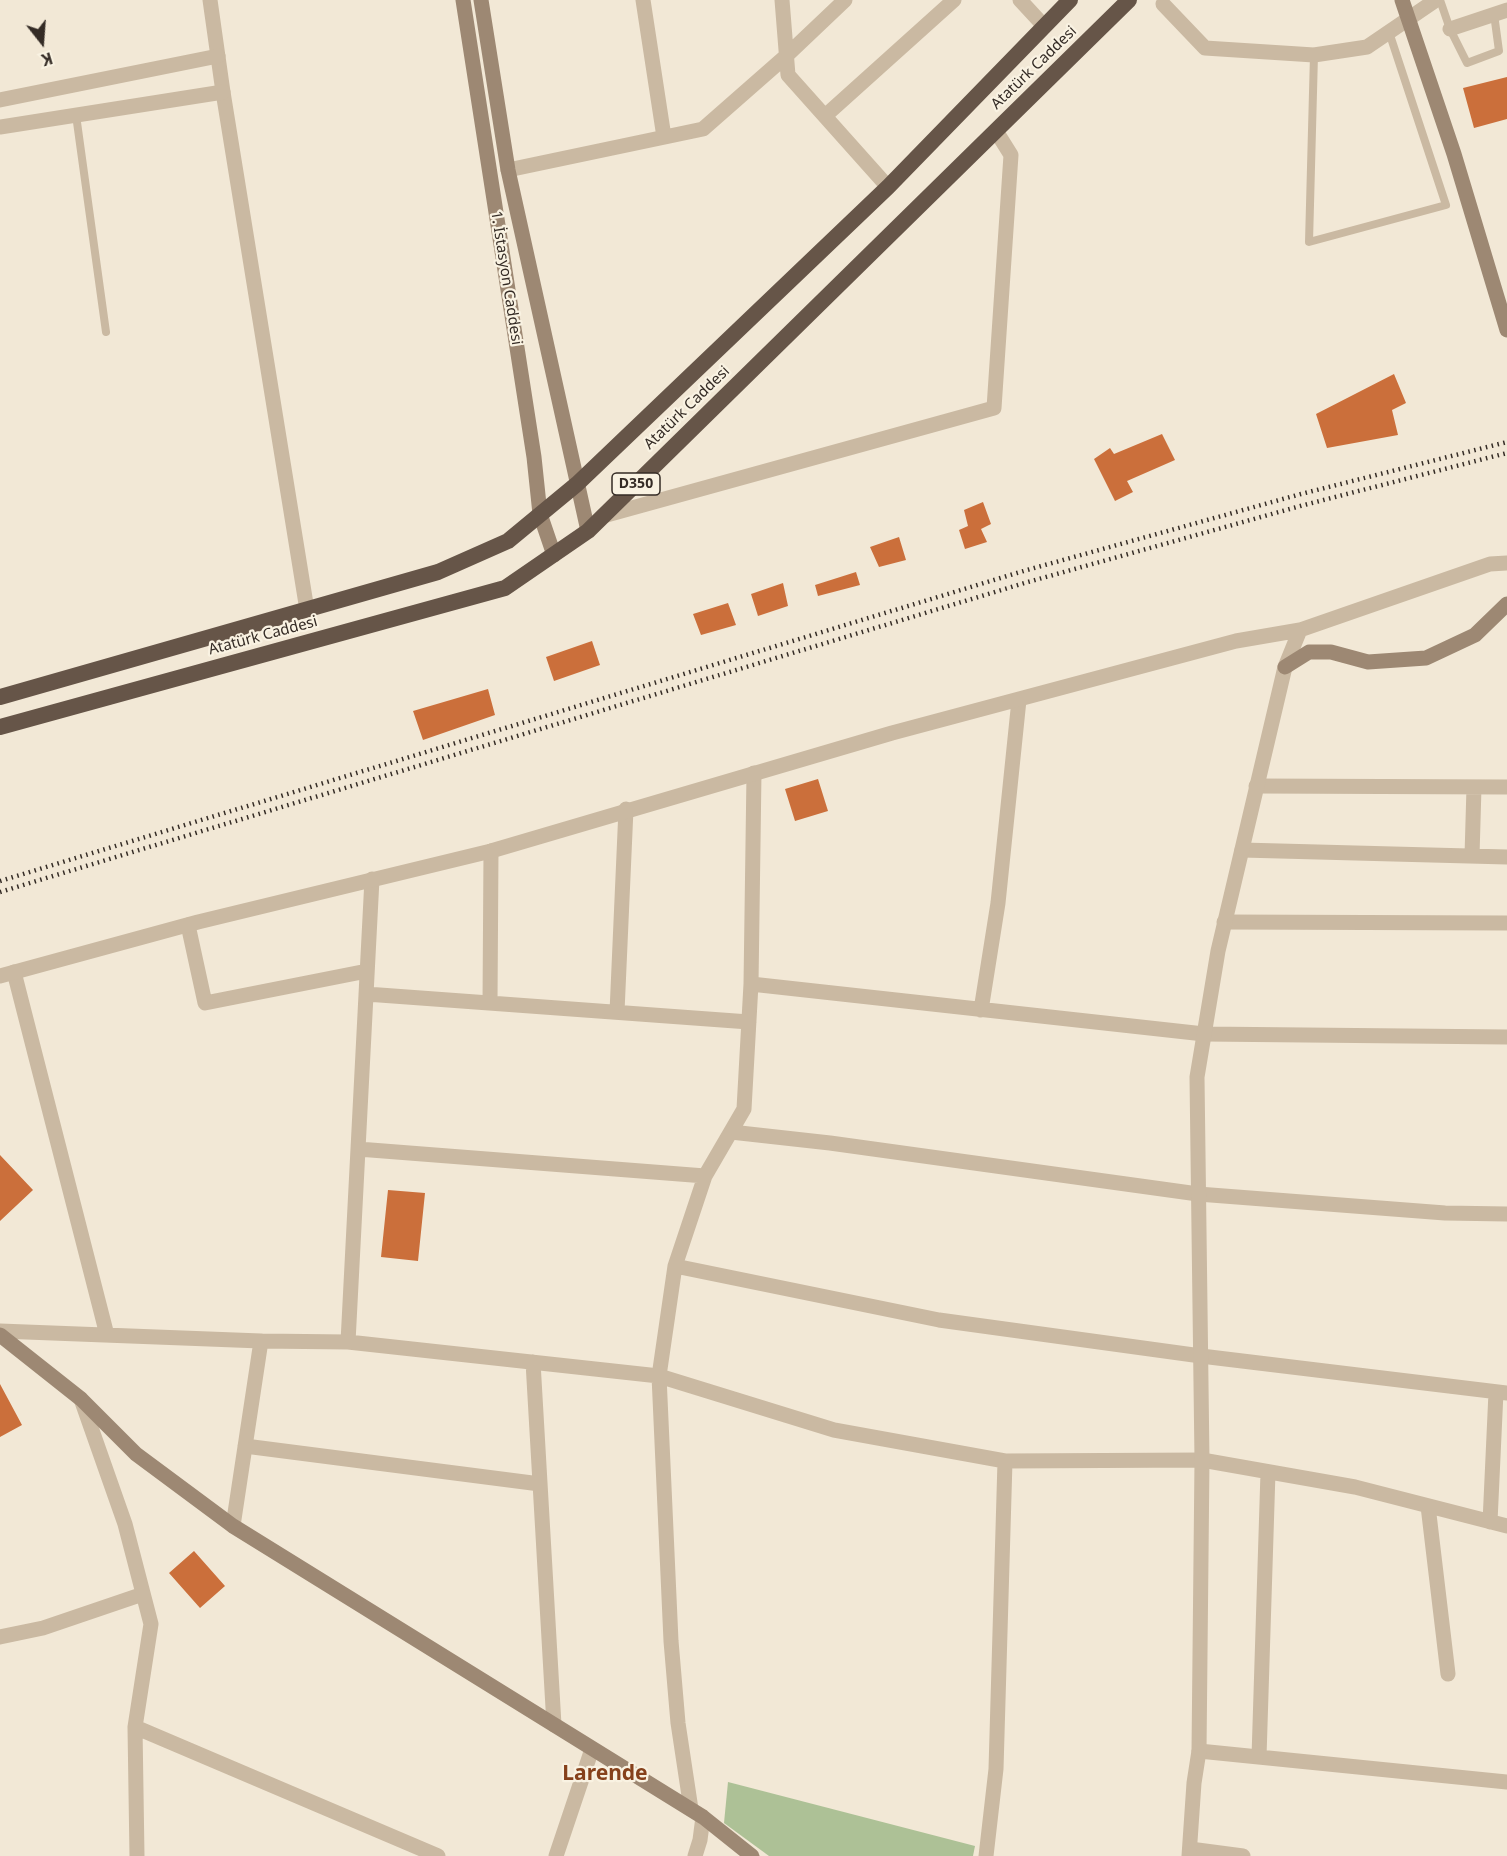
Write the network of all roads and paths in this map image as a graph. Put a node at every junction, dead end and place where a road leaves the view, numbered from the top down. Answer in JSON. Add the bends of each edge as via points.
{"nodes":[{"id":1,"x":210,"y":0,"type":"edge"},
{"id":2,"x":463,"y":0,"type":"edge"},
{"id":3,"x":481,"y":0,"type":"edge"},
{"id":4,"x":642,"y":0,"type":"edge"},
{"id":5,"x":782,"y":0,"type":"edge"},
{"id":6,"x":845,"y":0,"type":"edge"},
{"id":7,"x":954,"y":0,"type":"edge"},
{"id":8,"x":1020,"y":0,"type":"edge"},
{"id":9,"x":1070,"y":0,"type":"edge"},
{"id":10,"x":1129,"y":0,"type":"edge"},
{"id":11,"x":1402,"y":0,"type":"edge"},
{"id":12,"x":1438,"y":0,"type":"edge"},
{"id":13,"x":1163,"y":4,"type":"dead end"},
{"id":14,"x":1501,"y":12,"type":"edge"},
{"id":15,"x":1409,"y":18,"type":"junction"},
{"id":16,"x":1044,"y":26,"type":"junction"},
{"id":17,"x":1450,"y":29,"type":"junction"},
{"id":18,"x":1389,"y":32,"type":"junction"},
{"id":19,"x":1314,"y":55,"type":"junction"},
{"id":20,"x":218,"y":56,"type":"junction"},
{"id":21,"x":785,"y":57,"type":"junction"},
{"id":22,"x":222,"y":92,"type":"junction"},
{"id":23,"x":0,"y":100,"type":"edge"},
{"id":24,"x":76,"y":115,"type":"junction"},
{"id":25,"x":825,"y":116,"type":"junction"},
{"id":26,"x":0,"y":127,"type":"edge"},
{"id":27,"x":996,"y":130,"type":"junction"},
{"id":28,"x":664,"y":137,"type":"junction"},
{"id":29,"x":508,"y":170,"type":"junction"},
{"id":30,"x":888,"y":187,"type":"junction"},
{"id":31,"x":1507,"y":330,"type":"edge"},
{"id":32,"x":106,"y":332,"type":"dead end"},
{"id":33,"x":578,"y":484,"type":"junction"},
{"id":34,"x":540,"y":514,"type":"junction"},
{"id":35,"x":603,"y":516,"type":"junction"},
{"id":36,"x":588,"y":531,"type":"junction"},
{"id":37,"x":554,"y":555,"type":"junction"},
{"id":38,"x":1507,"y":563,"type":"edge"},
{"id":39,"x":1507,"y":604,"type":"edge"},
{"id":40,"x":307,"y":610,"type":"junction"},
{"id":41,"x":1300,"y":630,"type":"junction"},
{"id":42,"x":1285,"y":667,"type":"junction"},
{"id":43,"x":0,"y":697,"type":"edge"},
{"id":44,"x":1019,"y":700,"type":"junction"},
{"id":45,"x":0,"y":727,"type":"edge"},
{"id":46,"x":754,"y":774,"type":"junction"},
{"id":47,"x":1256,"y":786,"type":"junction"},
{"id":48,"x":1474,"y":787,"type":"junction"},
{"id":49,"x":1507,"y":787,"type":"edge"},
{"id":50,"x":626,"y":810,"type":"junction"},
{"id":51,"x":1242,"y":850,"type":"junction"},
{"id":52,"x":491,"y":851,"type":"junction"},
{"id":53,"x":1472,"y":856,"type":"junction"},
{"id":54,"x":1507,"y":857,"type":"edge"},
{"id":55,"x":372,"y":879,"type":"junction"},
{"id":56,"x":1224,"y":922,"type":"junction"},
{"id":57,"x":1507,"y":923,"type":"edge"},
{"id":58,"x":188,"y":925,"type":"junction"},
{"id":59,"x":367,"y":971,"type":"junction"},
{"id":60,"x":7,"y":974,"type":"edge"},
{"id":61,"x":751,"y":984,"type":"junction"},
{"id":62,"x":366,"y":994,"type":"junction"},
{"id":63,"x":490,"y":1003,"type":"junction"},
{"id":64,"x":981,"y":1010,"type":"junction"},
{"id":65,"x":616,"y":1012,"type":"junction"},
{"id":66,"x":749,"y":1022,"type":"junction"},
{"id":67,"x":1204,"y":1034,"type":"junction"},
{"id":68,"x":1507,"y":1037,"type":"edge"},
{"id":69,"x":731,"y":1132,"type":"junction"},
{"id":70,"x":358,"y":1149,"type":"junction"},
{"id":71,"x":705,"y":1176,"type":"junction"},
{"id":72,"x":1198,"y":1194,"type":"junction"},
{"id":73,"x":1507,"y":1214,"type":"edge"},
{"id":74,"x":675,"y":1266,"type":"junction"},
{"id":75,"x":0,"y":1333,"type":"edge"},
{"id":76,"x":107,"y":1335,"type":"junction"},
{"id":77,"x":261,"y":1341,"type":"junction"},
{"id":78,"x":348,"y":1342,"type":"junction"},
{"id":79,"x":1201,"y":1356,"type":"junction"},
{"id":80,"x":533,"y":1362,"type":"junction"},
{"id":81,"x":659,"y":1376,"type":"junction"},
{"id":82,"x":1502,"y":1392,"type":"edge"},
{"id":83,"x":81,"y":1399,"type":"junction"},
{"id":84,"x":245,"y":1446,"type":"junction"},
{"id":85,"x":1202,"y":1460,"type":"junction"},
{"id":86,"x":1005,"y":1461,"type":"junction"},
{"id":87,"x":1268,"y":1472,"type":"junction"},
{"id":88,"x":540,"y":1484,"type":"junction"},
{"id":89,"x":1428,"y":1506,"type":"junction"},
{"id":90,"x":1490,"y":1522,"type":"junction"},
{"id":91,"x":233,"y":1526,"type":"junction"},
{"id":92,"x":1507,"y":1526,"type":"edge"},
{"id":93,"x":143,"y":1594,"type":"junction"},
{"id":94,"x":0,"y":1637,"type":"edge"},
{"id":95,"x":1448,"y":1674,"type":"dead end"},
{"id":96,"x":554,"y":1725,"type":"junction"},
{"id":97,"x":135,"y":1727,"type":"junction"},
{"id":98,"x":592,"y":1749,"type":"junction"},
{"id":99,"x":1198,"y":1751,"type":"junction"},
{"id":100,"x":1259,"y":1757,"type":"junction"},
{"id":101,"x":1507,"y":1782,"type":"edge"},
{"id":102,"x":697,"y":1813,"type":"junction"},
{"id":103,"x":1189,"y":1852,"type":"edge"},
{"id":104,"x":137,"y":1856,"type":"edge"},
{"id":105,"x":438,"y":1856,"type":"edge"},
{"id":106,"x":556,"y":1856,"type":"edge"},
{"id":107,"x":695,"y":1856,"type":"edge"},
{"id":108,"x":752,"y":1856,"type":"edge"},
{"id":109,"x":986,"y":1856,"type":"edge"},
{"id":110,"x":1243,"y":1856,"type":"edge"}],
"edges":[{"from":1,"to":20,"type":"street"},
{"from":2,"to":34,"type":"main road","name":"1. İstasyon Caddesi"},
{"from":3,"to":29,"type":"main road","name":"1. İstasyon Caddesi"},
{"from":4,"to":28,"type":"street"},
{"from":5,"to":21,"type":"street"},
{"from":6,"to":21,"type":"street"},
{"from":7,"to":25,"type":"street"},
{"from":8,"to":16,"type":"street"},
{"from":9,"to":16,"type":"highway","name":"Atatürk Caddesi","number":"D350"},
{"from":10,"to":27,"type":"highway","name":"Atatürk Caddesi","number":"D350"},
{"from":11,"to":15,"type":"main road"},
{"from":12,"to":15,"type":"street"},
{"from":12,"to":17,"type":"lane"},
{"from":13,"to":19,"type":"street","via":[[1205,48]]},
{"from":14,"to":17,"type":"street"},
{"from":14,"to":17,"type":"lane","via":[[1499,51],[1467,63]]},
{"from":15,"to":18,"type":"street"},
{"from":15,"to":31,"type":"main road"},
{"from":16,"to":30,"type":"highway","name":"Atatürk Caddesi","number":"D350"},
{"from":18,"to":19,"type":"street","via":[[1368,47]]},
{"from":18,"to":19,"type":"lane","via":[[1446,205],[1309,242]]},
{"from":20,"to":22,"type":"street"},
{"from":20,"to":23,"type":"street"},
{"from":21,"to":25,"type":"street","via":[[788,75]]},
{"from":21,"to":28,"type":"street","via":[[704,129]]},
{"from":22,"to":24,"type":"street"},
{"from":22,"to":40,"type":"street"},
{"from":24,"to":26,"type":"street"},
{"from":24,"to":32,"type":"lane"},
{"from":25,"to":30,"type":"street"},
{"from":27,"to":35,"type":"highway","name":"Atatürk Caddesi","number":"D350"},
{"from":27,"to":35,"type":"street","via":[[1011,155],[994,408]]},
{"from":28,"to":29,"type":"street"},
{"from":29,"to":33,"type":"main road","name":"1. İstasyon Caddesi"},
{"from":30,"to":33,"type":"highway","name":"Atatürk Caddesi","number":"D350"},
{"from":33,"to":34,"type":"highway","name":"Atatürk Caddesi","number":"D350"},
{"from":33,"to":36,"type":"main road","name":"1. İstasyon Caddesi"},
{"from":34,"to":37,"type":"main road","name":"1. İstasyon Caddesi"},
{"from":34,"to":40,"type":"highway","name":"Atatürk Caddesi","number":"D350","via":[[508,541],[438,572]]},
{"from":35,"to":36,"type":"highway","name":"Atatürk Caddesi","number":"D350"},
{"from":36,"to":37,"type":"highway","name":"Atatürk Caddesi","number":"D350"},
{"from":37,"to":45,"type":"highway","name":"Atatürk Caddesi","number":"D350","via":[[505,588]]},
{"from":38,"to":41,"type":"street","via":[[1490,564]]},
{"from":39,"to":42,"type":"main road","via":[[1475,635],[1426,658],[1368,662],[1331,652],[1309,652]]},
{"from":40,"to":43,"type":"highway","name":"Atatürk Caddesi","number":"D350"},
{"from":41,"to":42,"type":"street"},
{"from":41,"to":44,"type":"street","via":[[1236,640]]},
{"from":42,"to":47,"type":"street"},
{"from":44,"to":46,"type":"street"},
{"from":44,"to":64,"type":"street","via":[[998,903]]},
{"from":46,"to":50,"type":"street"},
{"from":46,"to":61,"type":"street"},
{"from":47,"to":48,"type":"street"},
{"from":47,"to":51,"type":"street"},
{"from":48,"to":49,"type":"street"},
{"from":48,"to":53,"type":"street"},
{"from":50,"to":52,"type":"street"},
{"from":50,"to":65,"type":"street"},
{"from":51,"to":53,"type":"street"},
{"from":51,"to":56,"type":"street"},
{"from":52,"to":55,"type":"street"},
{"from":52,"to":63,"type":"street"},
{"from":53,"to":54,"type":"street"},
{"from":55,"to":58,"type":"street"},
{"from":55,"to":59,"type":"street"},
{"from":56,"to":57,"type":"street"},
{"from":56,"to":67,"type":"street"},
{"from":58,"to":59,"type":"street","via":[[206,1004]]},
{"from":58,"to":60,"type":"street"},
{"from":59,"to":62,"type":"street"},
{"from":60,"to":76,"type":"street"},
{"from":61,"to":64,"type":"street"},
{"from":61,"to":66,"type":"street"},
{"from":62,"to":63,"type":"street"},
{"from":62,"to":70,"type":"street"},
{"from":63,"to":65,"type":"street"},
{"from":64,"to":67,"type":"street"},
{"from":65,"to":66,"type":"street"},
{"from":66,"to":69,"type":"street","via":[[744,1109]]},
{"from":67,"to":68,"type":"street"},
{"from":67,"to":72,"type":"street","via":[[1197,1077]]},
{"from":69,"to":71,"type":"street"},
{"from":69,"to":72,"type":"street"},
{"from":70,"to":71,"type":"street"},
{"from":70,"to":78,"type":"street"},
{"from":71,"to":74,"type":"street"},
{"from":72,"to":73,"type":"street","via":[[1445,1213]]},
{"from":72,"to":79,"type":"street"},
{"from":74,"to":79,"type":"street","via":[[939,1320]]},
{"from":74,"to":81,"type":"street"},
{"from":75,"to":76,"type":"street"},
{"from":75,"to":83,"type":"main road"},
{"from":76,"to":77,"type":"street"},
{"from":77,"to":78,"type":"street"},
{"from":77,"to":84,"type":"street"},
{"from":78,"to":80,"type":"street"},
{"from":79,"to":82,"type":"street"},
{"from":79,"to":85,"type":"street"},
{"from":80,"to":81,"type":"street"},
{"from":80,"to":88,"type":"street"},
{"from":81,"to":86,"type":"street","via":[[834,1430]]},
{"from":81,"to":102,"type":"street","via":[[678,1723]]},
{"from":82,"to":90,"type":"street"},
{"from":83,"to":91,"type":"main road","via":[[136,1454]]},
{"from":83,"to":93,"type":"street","via":[[125,1524]]},
{"from":84,"to":88,"type":"street"},
{"from":84,"to":91,"type":"street"},
{"from":85,"to":86,"type":"street"},
{"from":85,"to":87,"type":"street"},
{"from":85,"to":99,"type":"street"},
{"from":86,"to":109,"type":"street","via":[[996,1769]]},
{"from":87,"to":89,"type":"street","via":[[1355,1487]]},
{"from":87,"to":100,"type":"street"},
{"from":88,"to":96,"type":"street"},
{"from":89,"to":90,"type":"street"},
{"from":89,"to":95,"type":"street"},
{"from":90,"to":92,"type":"street"},
{"from":91,"to":96,"type":"main road"},
{"from":93,"to":94,"type":"street","via":[[43,1628]]},
{"from":93,"to":97,"type":"street","via":[[151,1624]]},
{"from":96,"to":98,"type":"main road"},
{"from":97,"to":104,"type":"street"},
{"from":97,"to":105,"type":"street"},
{"from":98,"to":102,"type":"main road"},
{"from":98,"to":106,"type":"street"},
{"from":99,"to":100,"type":"street"},
{"from":99,"to":103,"type":"street"},
{"from":100,"to":101,"type":"street"},
{"from":102,"to":107,"type":"street","via":[[700,1840]]},
{"from":102,"to":108,"type":"main road"},
{"from":103,"to":110,"type":"street"}]}
